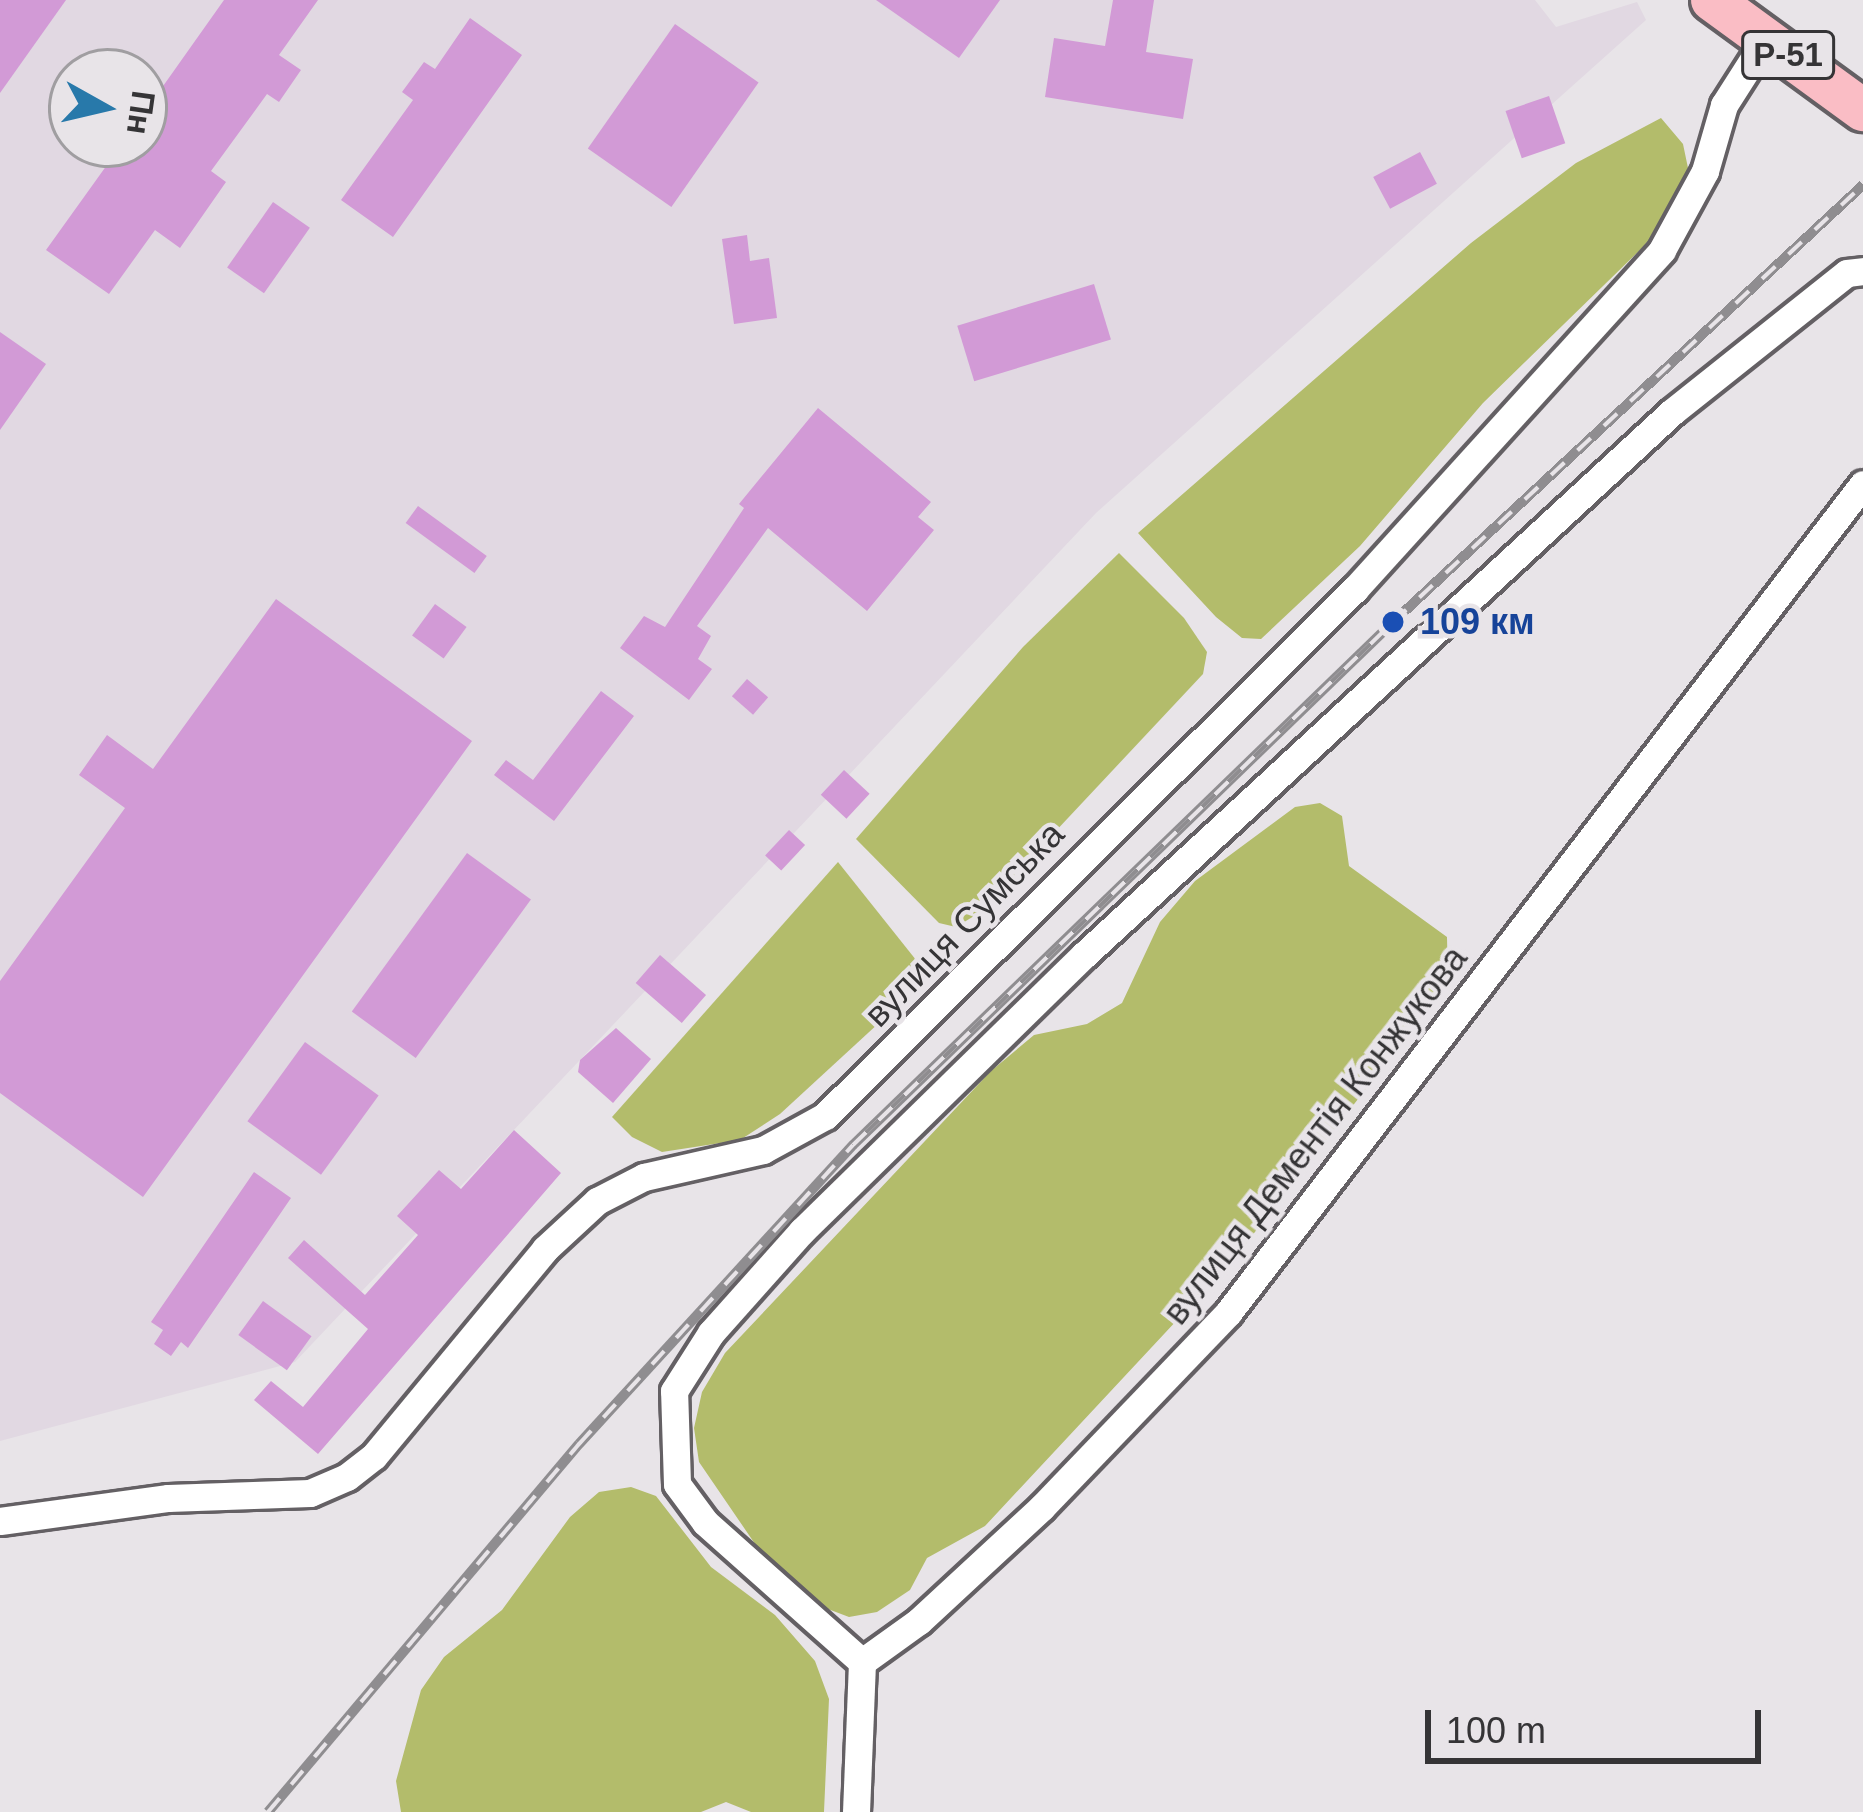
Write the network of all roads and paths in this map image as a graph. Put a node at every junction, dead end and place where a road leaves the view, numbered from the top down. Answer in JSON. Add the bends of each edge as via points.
{"nodes":[{"id":1,"x":1712,"y":0,"type":"edge"},
{"id":2,"x":1766,"y":39,"type":"junction"},
{"id":3,"x":1863,"y":110,"type":"edge"},
{"id":4,"x":1863,"y":271,"type":"edge"},
{"id":5,"x":1863,"y":484,"type":"edge"},
{"id":6,"x":0,"y":1521,"type":"edge"},
{"id":7,"x":862,"y":1662,"type":"junction"},
{"id":8,"x":856,"y":1812,"type":"edge"}],
"edges":[{"from":1,"to":2,"type":"main road","number":"Р-51"},
{"from":2,"to":3,"type":"main road","number":"Р-51"},
{"from":2,"to":6,"type":"street","name":"вулиця Сумська","via":[[1724,105],[1706,171],[1662,250],[1354,590],[837,1106],[789,1139],[644,1178],[597,1201],[544,1249],[374,1456],[347,1477],[310,1493],[168,1498]]},
{"from":4,"to":7,"type":"street","via":[[1847,273],[1672,412],[1084,955],[802,1231],[711,1333],[674,1391],[677,1484],[705,1522]]},
{"from":5,"to":7,"type":"street","name":"вулиця Дементія Конжукова","via":[[1228,1312],[1042,1507],[919,1621]]},
{"from":7,"to":8,"type":"street"}]}
